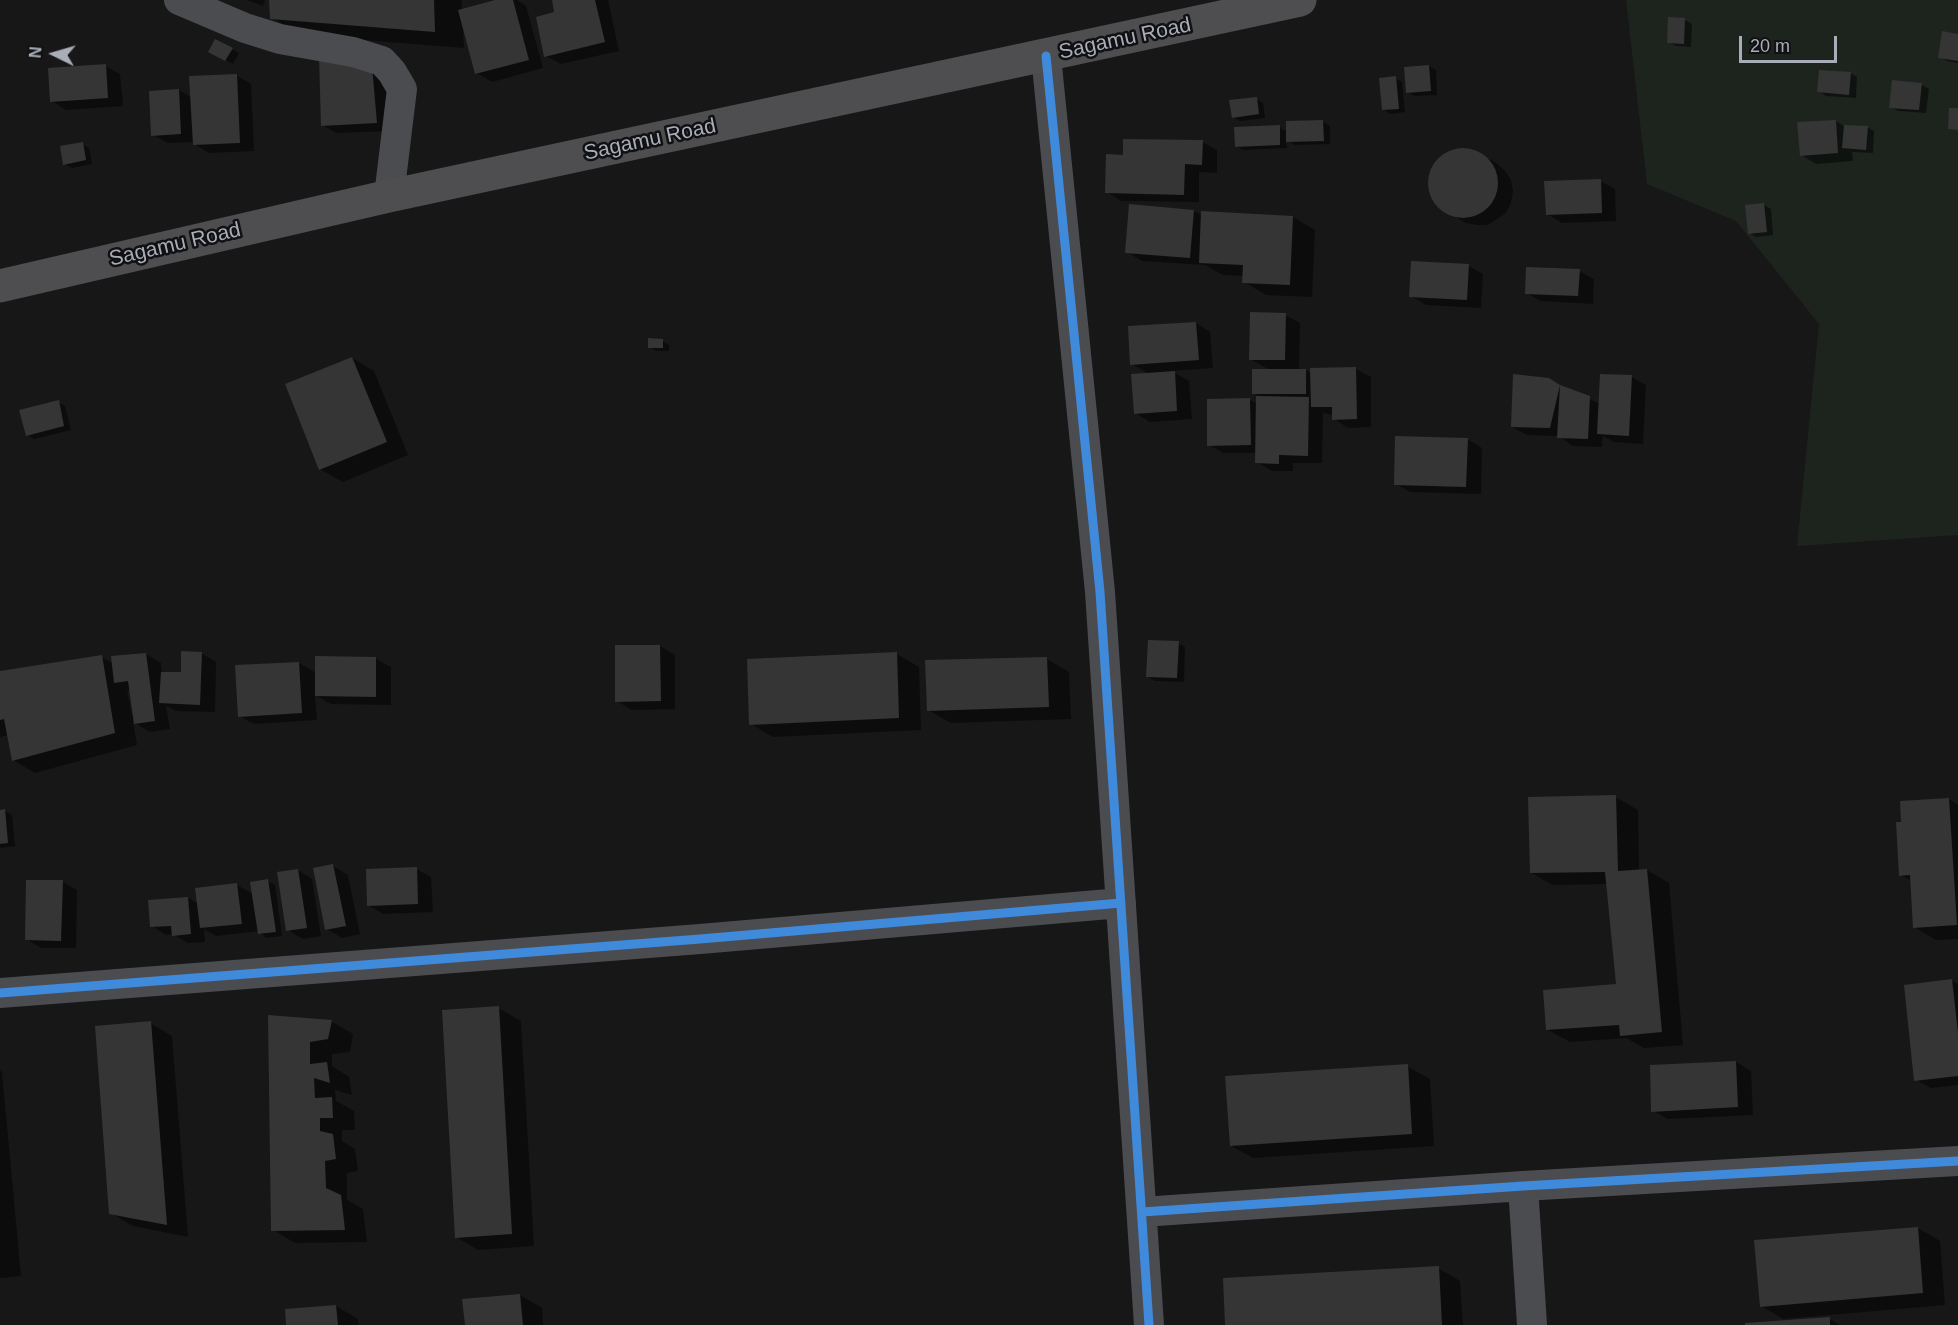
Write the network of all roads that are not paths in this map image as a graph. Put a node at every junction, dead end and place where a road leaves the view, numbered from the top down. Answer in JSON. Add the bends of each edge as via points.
{"nodes":[{"id":1,"x":179,"y":0,"type":"edge"},
{"id":2,"x":1300,"y":0,"type":"edge"},
{"id":3,"x":1046,"y":56,"type":"junction"},
{"id":4,"x":389,"y":196,"type":"junction"},
{"id":5,"x":0,"y":286,"type":"edge"},
{"id":6,"x":1121,"y":903,"type":"junction"},
{"id":7,"x":0,"y":993,"type":"edge"},
{"id":8,"x":1958,"y":1161,"type":"edge"},
{"id":9,"x":1523,"y":1186,"type":"junction"},
{"id":10,"x":1142,"y":1212,"type":"junction"},
{"id":11,"x":1149,"y":1325,"type":"edge"},
{"id":12,"x":1532,"y":1325,"type":"edge"}],
"edges":[{"from":1,"to":4,"type":"street","via":[[280,39],[382,61],[402,90]]},
{"from":2,"to":3,"type":"highway","name":"Sagamu Road"},
{"from":3,"to":4,"type":"highway","name":"Sagamu Road"},
{"from":3,"to":6,"type":"street","via":[[1101,592]]},
{"from":4,"to":5,"type":"highway","name":"Sagamu Road"},
{"from":6,"to":7,"type":"street"},
{"from":6,"to":10,"type":"street"},
{"from":8,"to":9,"type":"street"},
{"from":9,"to":10,"type":"street"},
{"from":9,"to":12,"type":"street"},
{"from":10,"to":11,"type":"street"}]}
